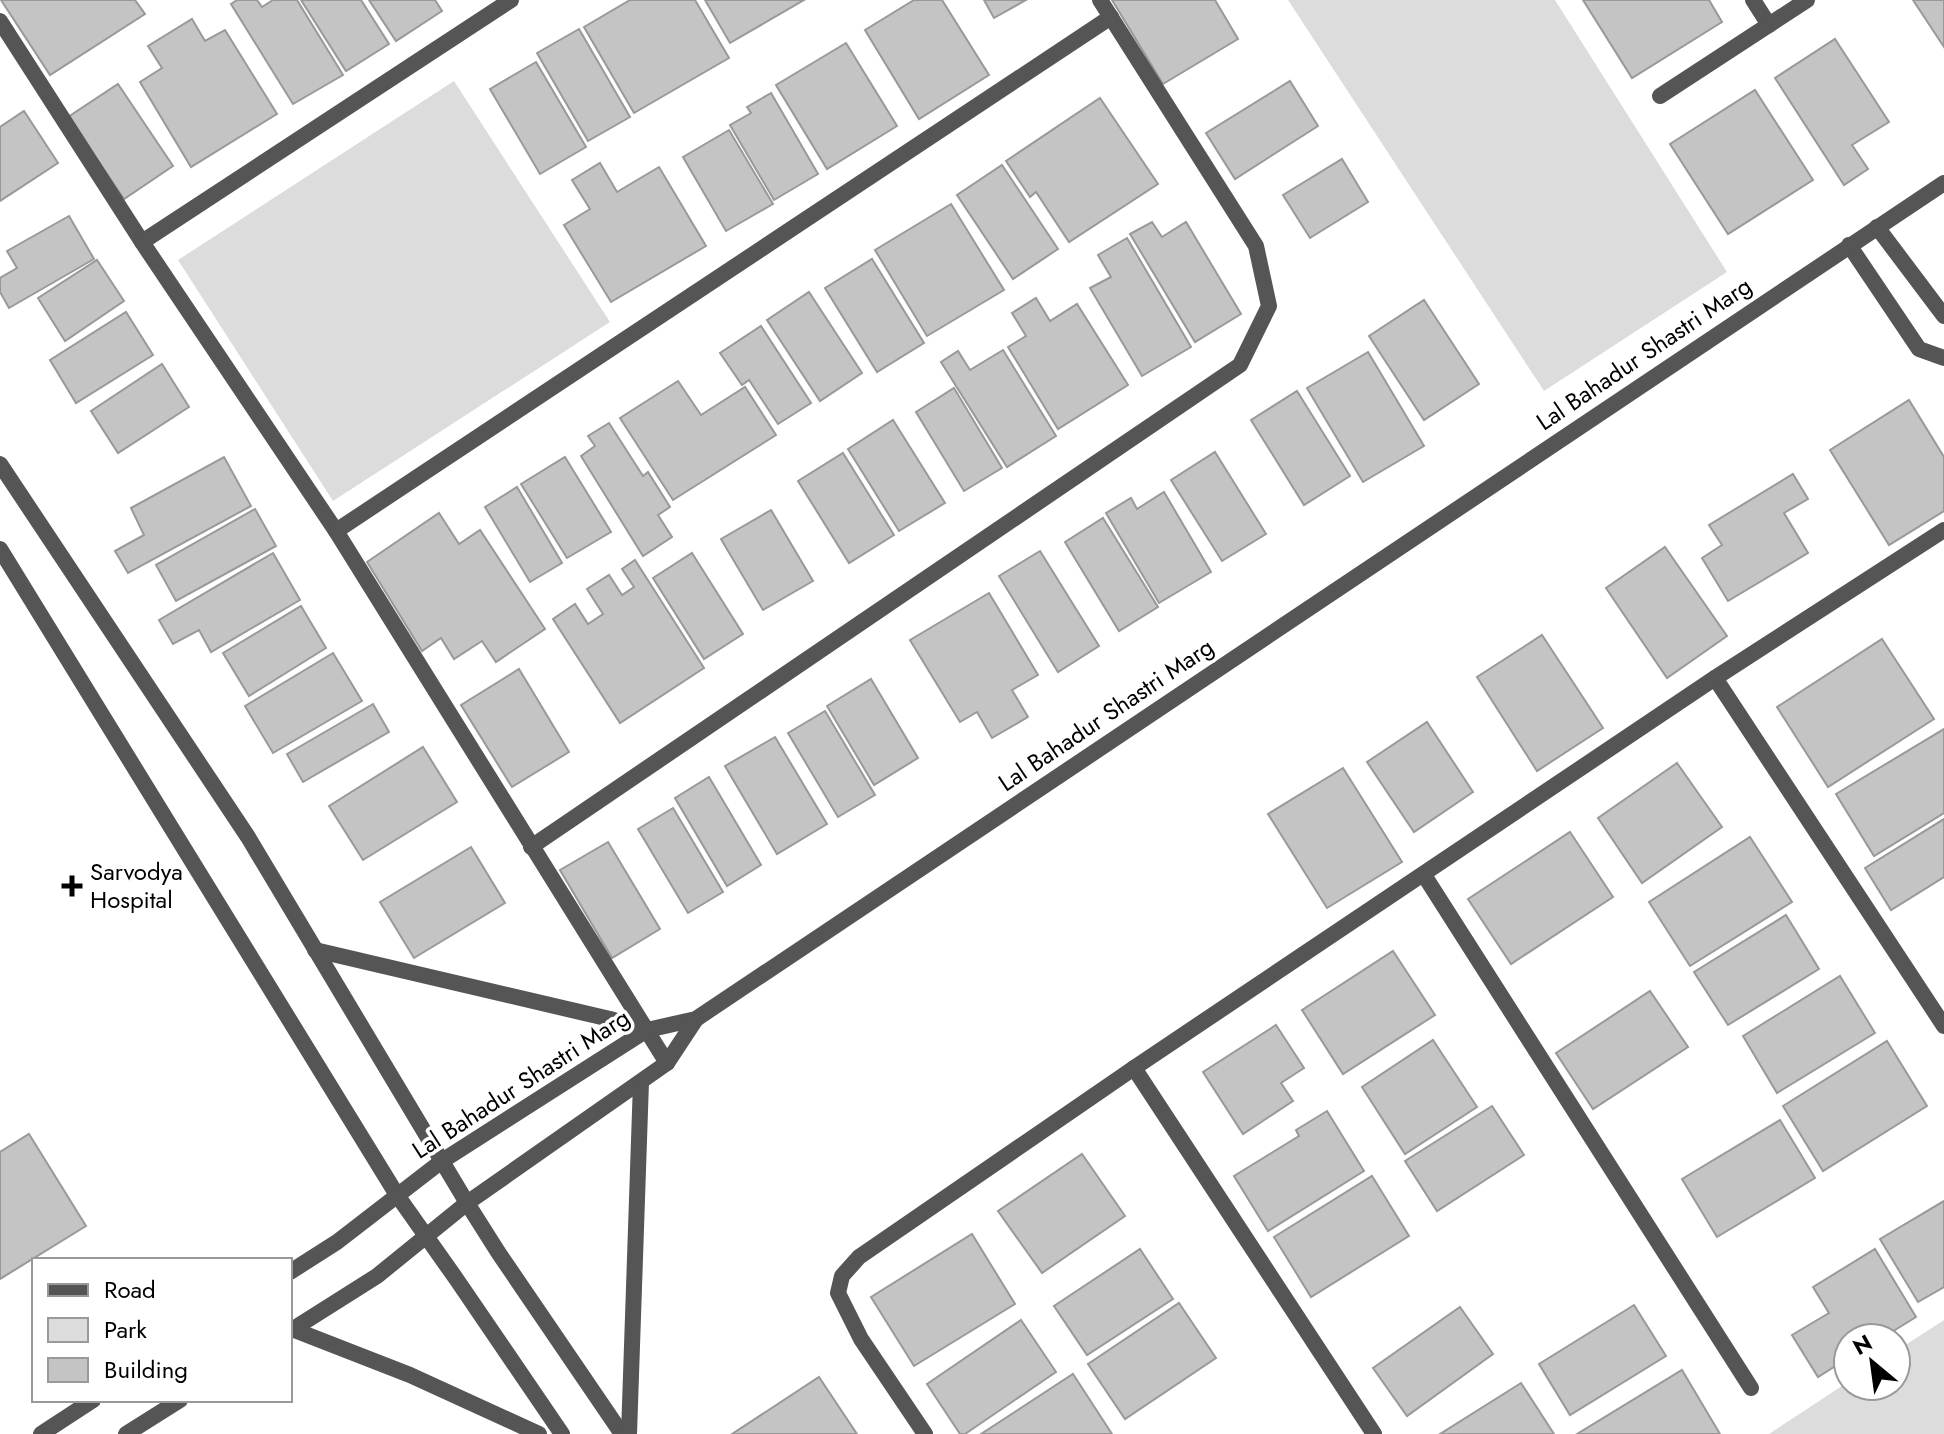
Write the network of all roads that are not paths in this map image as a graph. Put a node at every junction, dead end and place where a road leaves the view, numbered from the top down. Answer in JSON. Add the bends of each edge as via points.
{"nodes":[{"id":1,"x":511,"y":0,"type":"edge"},
{"id":2,"x":1100,"y":0,"type":"edge"},
{"id":3,"x":1753,"y":0,"type":"edge"},
{"id":4,"x":1807,"y":0,"type":"edge"},
{"id":5,"x":1111,"y":17,"type":"junction"},
{"id":6,"x":0,"y":21,"type":"edge"},
{"id":7,"x":1769,"y":25,"type":"junction"},
{"id":8,"x":1660,"y":96,"type":"dead end"},
{"id":9,"x":1944,"y":183,"type":"edge"},
{"id":10,"x":1877,"y":227,"type":"junction"},
{"id":11,"x":142,"y":242,"type":"junction"},
{"id":12,"x":1849,"y":245,"type":"junction"},
{"id":13,"x":1944,"y":316,"type":"edge"},
{"id":14,"x":1944,"y":358,"type":"edge"},
{"id":15,"x":0,"y":464,"type":"edge"},
{"id":16,"x":1944,"y":530,"type":"edge"},
{"id":17,"x":336,"y":531,"type":"junction"},
{"id":18,"x":0,"y":549,"type":"edge"},
{"id":19,"x":1715,"y":678,"type":"junction"},
{"id":20,"x":531,"y":847,"type":"junction"},
{"id":21,"x":1424,"y":875,"type":"junction"},
{"id":22,"x":315,"y":950,"type":"junction"},
{"id":23,"x":696,"y":1019,"type":"junction"},
{"id":24,"x":1944,"y":1026,"type":"edge"},
{"id":25,"x":647,"y":1030,"type":"junction"},
{"id":26,"x":667,"y":1063,"type":"junction"},
{"id":27,"x":1134,"y":1068,"type":"junction"},
{"id":28,"x":641,"y":1082,"type":"junction"},
{"id":29,"x":442,"y":1161,"type":"junction"},
{"id":30,"x":397,"y":1195,"type":"junction"},
{"id":31,"x":467,"y":1203,"type":"junction"},
{"id":32,"x":425,"y":1236,"type":"junction"},
{"id":33,"x":292,"y":1271,"type":"edge"},
{"id":34,"x":292,"y":1329,"type":"edge"},
{"id":35,"x":292,"y":1330,"type":"edge"},
{"id":36,"x":1751,"y":1388,"type":"dead end"},
{"id":37,"x":90,"y":1402,"type":"edge"},
{"id":38,"x":177,"y":1402,"type":"edge"},
{"id":39,"x":41,"y":1434,"type":"edge"},
{"id":40,"x":126,"y":1434,"type":"edge"},
{"id":41,"x":539,"y":1434,"type":"edge"},
{"id":42,"x":562,"y":1434,"type":"edge"},
{"id":43,"x":622,"y":1434,"type":"edge"},
{"id":44,"x":629,"y":1434,"type":"edge"},
{"id":45,"x":925,"y":1434,"type":"edge"},
{"id":46,"x":1374,"y":1434,"type":"edge"}],
"edges":[{"from":1,"to":11,"type":"street"},
{"from":2,"to":5,"type":"street"},
{"from":3,"to":7,"type":"street"},
{"from":4,"to":7,"type":"street"},
{"from":5,"to":17,"type":"street"},
{"from":5,"to":20,"type":"street","via":[[1256,246],[1269,306],[1240,365]]},
{"from":6,"to":11,"type":"street"},
{"from":7,"to":8,"type":"street"},
{"from":9,"to":10,"type":"street","name":"Lal Bahadur Shastri Marg"},
{"from":10,"to":12,"type":"street","name":"Lal Bahadur Shastri Marg"},
{"from":10,"to":13,"type":"street"},
{"from":11,"to":17,"type":"street"},
{"from":12,"to":14,"type":"street","via":[[1919,349]]},
{"from":12,"to":23,"type":"street","name":"Lal Bahadur Shastri Marg"},
{"from":15,"to":22,"type":"street","via":[[248,837]]},
{"from":16,"to":19,"type":"street"},
{"from":17,"to":20,"type":"street"},
{"from":18,"to":30,"type":"street"},
{"from":19,"to":21,"type":"street"},
{"from":19,"to":24,"type":"street"},
{"from":20,"to":25,"type":"street"},
{"from":21,"to":27,"type":"street"},
{"from":21,"to":36,"type":"street"},
{"from":22,"to":25,"type":"street"},
{"from":22,"to":29,"type":"street"},
{"from":23,"to":25,"type":"street","name":"Lal Bahadur Shastri Marg"},
{"from":23,"to":26,"type":"street"},
{"from":25,"to":26,"type":"street"},
{"from":25,"to":29,"type":"street","name":"Lal Bahadur Shastri Marg"},
{"from":26,"to":28,"type":"street"},
{"from":27,"to":45,"type":"street","via":[[859,1257],[842,1276],[838,1293],[849,1317]]},
{"from":27,"to":46,"type":"street"},
{"from":28,"to":31,"type":"street"},
{"from":28,"to":44,"type":"street"},
{"from":29,"to":30,"type":"street","name":"Lal Bahadur Shastri Marg"},
{"from":29,"to":31,"type":"street"},
{"from":30,"to":32,"type":"street"},
{"from":30,"to":33,"type":"street","name":"Lal Bahadur Shastri Marg"},
{"from":31,"to":32,"type":"street"},
{"from":31,"to":43,"type":"street"},
{"from":32,"to":34,"type":"street","via":[[377,1276]]},
{"from":32,"to":42,"type":"street"},
{"from":35,"to":41,"type":"street","via":[[410,1375]]},
{"from":37,"to":39,"type":"street"},
{"from":38,"to":40,"type":"street"}]}
